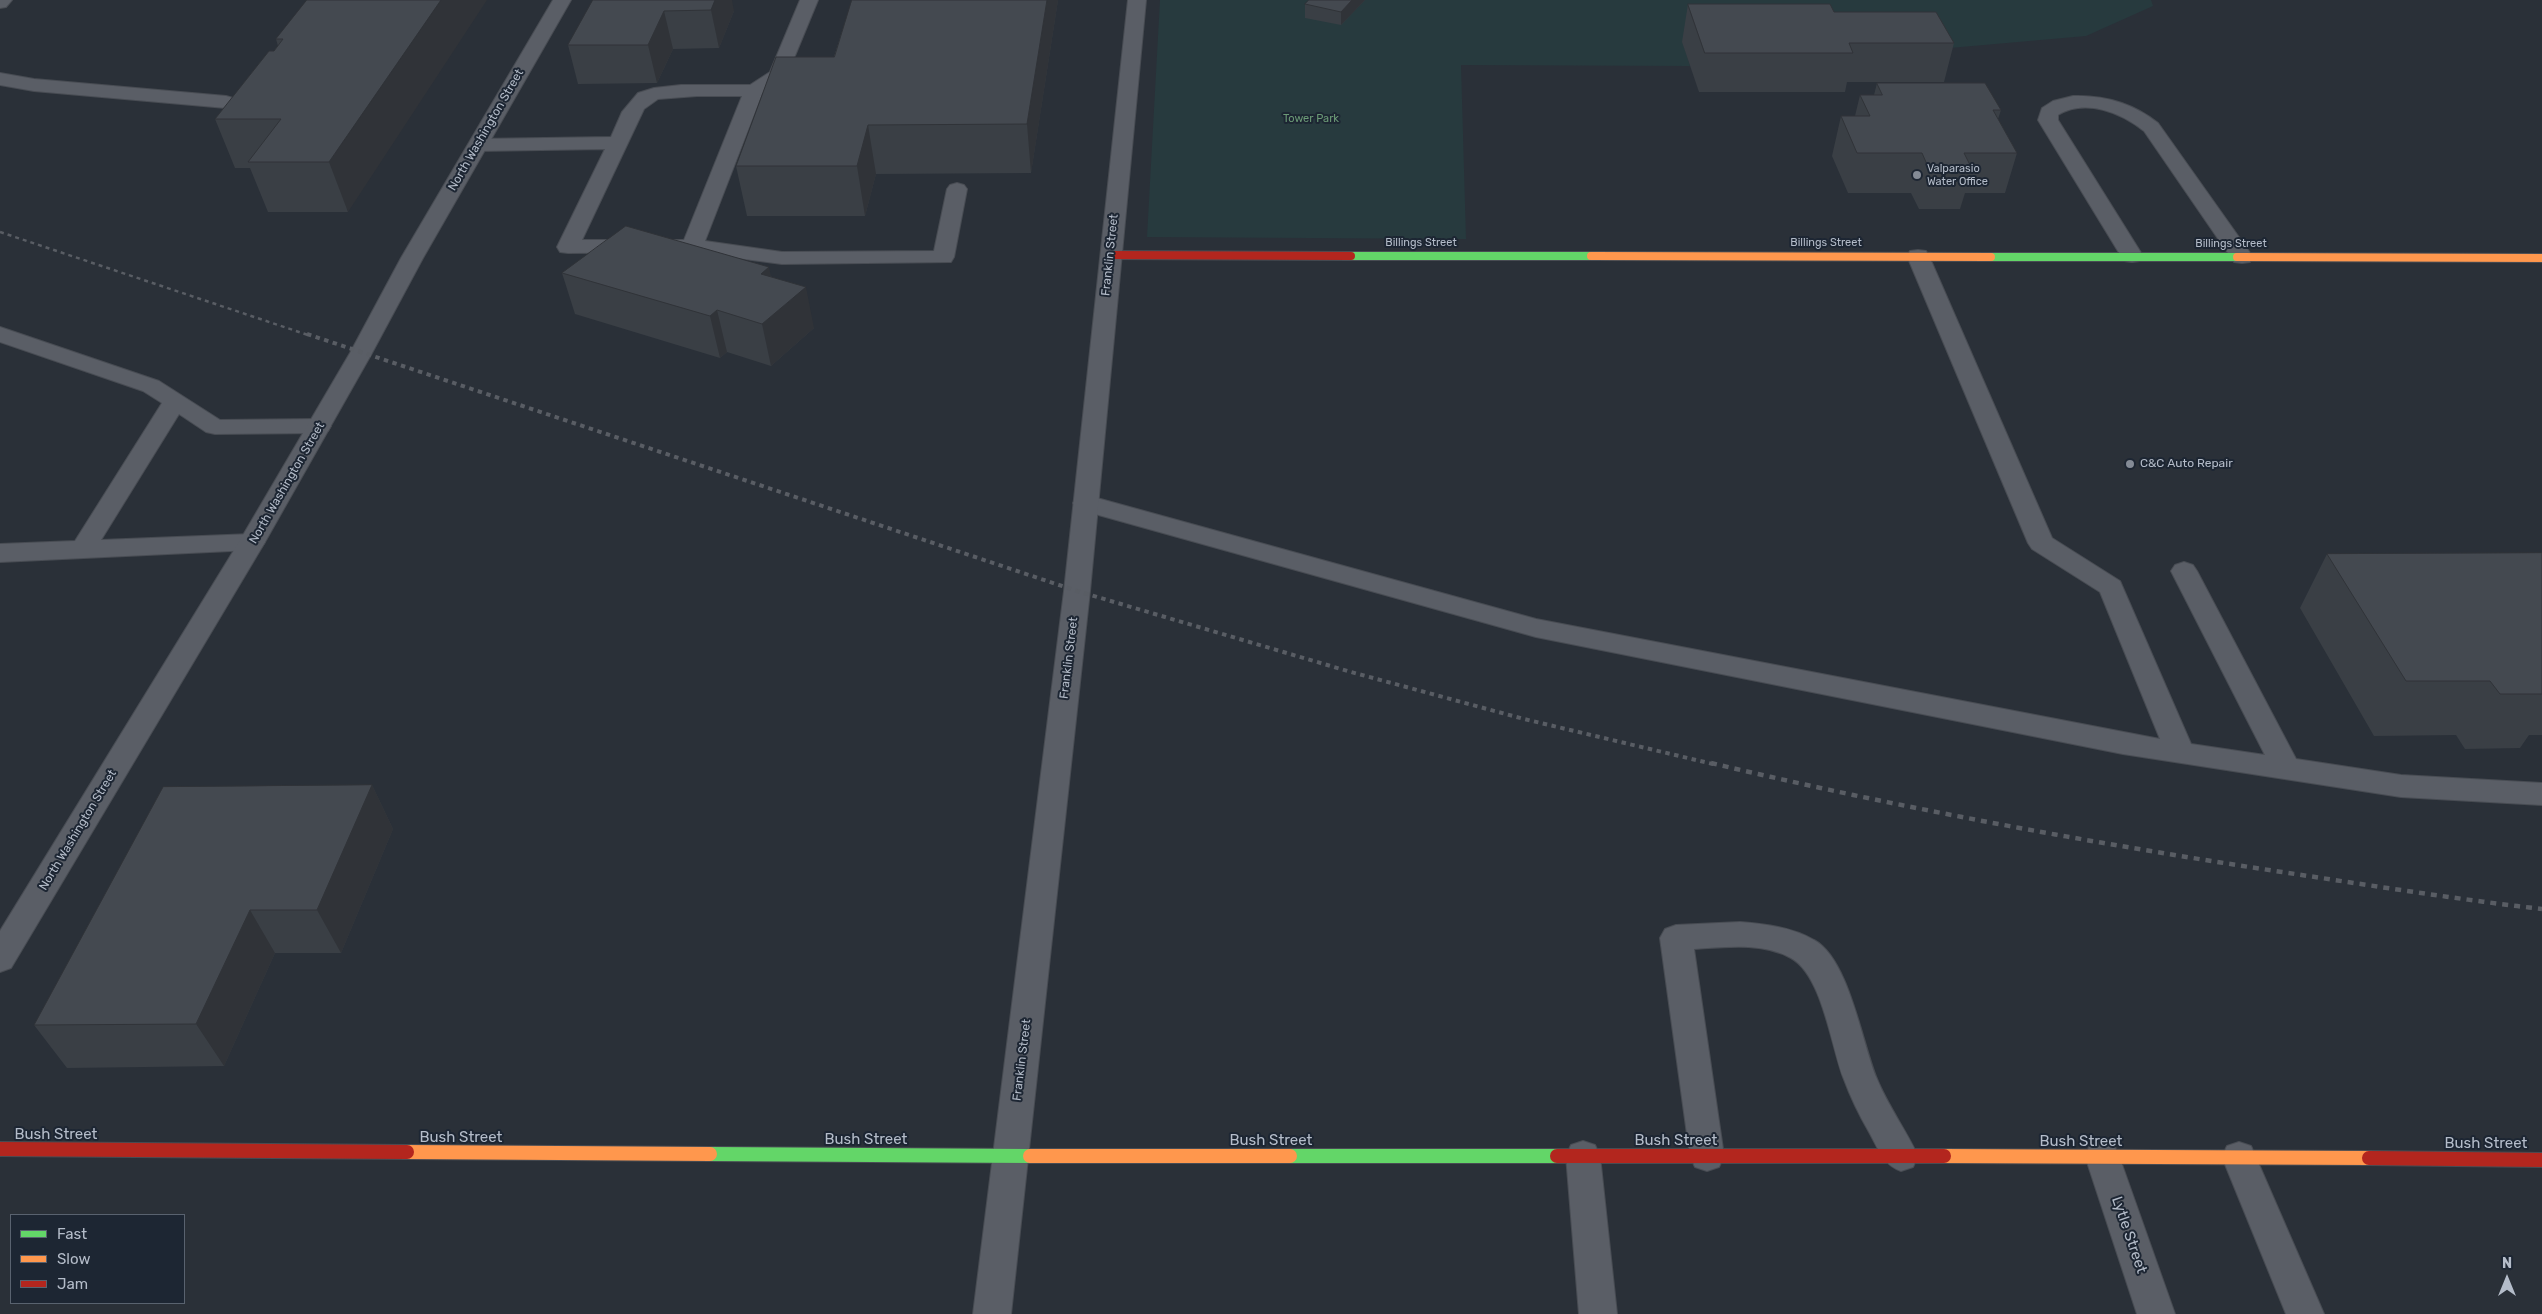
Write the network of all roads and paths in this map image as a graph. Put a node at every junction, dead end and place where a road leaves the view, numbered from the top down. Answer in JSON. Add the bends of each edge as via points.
{"nodes":[{"id":1,"x":3,"y":0,"type":"edge"},
{"id":2,"x":562,"y":0,"type":"edge"},
{"id":3,"x":809,"y":0,"type":"edge"},
{"id":4,"x":1136,"y":0,"type":"edge"},
{"id":5,"x":0,"y":3,"type":"edge"},
{"id":6,"x":0,"y":79,"type":"edge"},
{"id":7,"x":754,"y":91,"type":"junction"},
{"id":8,"x":226,"y":102,"type":"edge"},
{"id":9,"x":618,"y":143,"type":"junction"},
{"id":10,"x":478,"y":145,"type":"junction"},
{"id":11,"x":957,"y":190,"type":"dead end"},
{"id":12,"x":692,"y":246,"type":"junction"},
{"id":13,"x":1110,"y":254,"type":"junction"},
{"id":14,"x":1918,"y":256,"type":"junction"},
{"id":15,"x":2132,"y":256,"type":"junction"},
{"id":16,"x":2242,"y":257,"type":"junction"},
{"id":17,"x":2542,"y":258,"type":"edge"},
{"id":18,"x":0,"y":334,"type":"edge"},
{"id":19,"x":175,"y":401,"type":"junction"},
{"id":20,"x":319,"y":426,"type":"junction"},
{"id":21,"x":1086,"y":503,"type":"junction"},
{"id":22,"x":252,"y":542,"type":"junction"},
{"id":23,"x":82,"y":550,"type":"junction"},
{"id":24,"x":0,"y":554,"type":"edge"},
{"id":25,"x":2184,"y":571,"type":"dead end"},
{"id":26,"x":2180,"y":752,"type":"junction"},
{"id":27,"x":2286,"y":768,"type":"junction"},
{"id":28,"x":2542,"y":794,"type":"edge"},
{"id":29,"x":0,"y":959,"type":"edge"},
{"id":30,"x":0,"y":1149,"type":"edge"},
{"id":31,"x":1010,"y":1156,"type":"junction"},
{"id":32,"x":1583,"y":1156,"type":"junction"},
{"id":33,"x":1707,"y":1156,"type":"junction"},
{"id":34,"x":1901,"y":1156,"type":"junction"},
{"id":35,"x":2102,"y":1156,"type":"junction"},
{"id":36,"x":2239,"y":1158,"type":"junction"},
{"id":37,"x":2542,"y":1160,"type":"edge"},
{"id":38,"x":992,"y":1314,"type":"edge"},
{"id":39,"x":1598,"y":1314,"type":"edge"},
{"id":40,"x":2156,"y":1314,"type":"edge"},
{"id":41,"x":2305,"y":1314,"type":"edge"}],
"edges":[{"from":1,"to":5,"type":"street"},
{"from":2,"to":10,"type":"street","name":"North Washington Street"},
{"from":3,"to":7,"type":"street","via":[[778,74]]},
{"from":4,"to":13,"type":"street","name":"Franklin Street"},
{"from":6,"to":8,"type":"street","via":[[34,85]]},
{"from":7,"to":9,"type":"street","via":[[671,91],[646,97],[634,109]]},
{"from":7,"to":12,"type":"street"},
{"from":9,"to":10,"type":"street"},
{"from":9,"to":12,"type":"street","via":[[568,247]]},
{"from":10,"to":20,"type":"street","name":"North Washington Street"},
{"from":11,"to":12,"type":"street","via":[[943,257],[782,258]]},
{"from":13,"to":14,"type":"street","name":"Billings Street"},
{"from":13,"to":21,"type":"street","name":"Franklin Street"},
{"from":14,"to":15,"type":"street","name":"Billings Street"},
{"from":14,"to":26,"type":"street","via":[[2041,543],[2111,587]]},
{"from":15,"to":16,"type":"street","name":"Billings Street"},
{"from":15,"to":16,"type":"street","via":[[2048,120],[2049,112],[2057,105],[2097,103],[2121,108],[2141,117]]},
{"from":16,"to":17,"type":"street","name":"Billings Street"},
{"from":18,"to":19,"type":"street","via":[[151,386]]},
{"from":19,"to":20,"type":"street","via":[[215,427]]},
{"from":19,"to":23,"type":"street"},
{"from":20,"to":22,"type":"street","name":"North Washington Street"},
{"from":21,"to":26,"type":"street","via":[[1536,628],[2113,742]]},
{"from":21,"to":31,"type":"street","name":"Franklin Street"},
{"from":22,"to":23,"type":"street"},
{"from":22,"to":29,"type":"street","name":"North Washington Street"},
{"from":23,"to":24,"type":"street"},
{"from":25,"to":27,"type":"street"},
{"from":26,"to":27,"type":"street"},
{"from":27,"to":28,"type":"street","via":[[2401,786]]},
{"from":30,"to":31,"type":"street","name":"Bush Street"},
{"from":31,"to":32,"type":"street","name":"Bush Street"},
{"from":31,"to":38,"type":"street","name":"Franklin Street"},
{"from":32,"to":33,"type":"street","name":"Bush Street"},
{"from":32,"to":39,"type":"street"},
{"from":33,"to":34,"type":"street","name":"Bush Street"},
{"from":33,"to":34,"type":"street","via":[[1676,938],[1726,934],[1772,938],[1805,950],[1828,978],[1859,1078]]},
{"from":34,"to":35,"type":"street","name":"Bush Street"},
{"from":35,"to":36,"type":"street","name":"Bush Street"},
{"from":35,"to":40,"type":"street","name":"Lytle Street"},
{"from":36,"to":37,"type":"street","name":"Bush Street"},
{"from":36,"to":41,"type":"street"}]}
